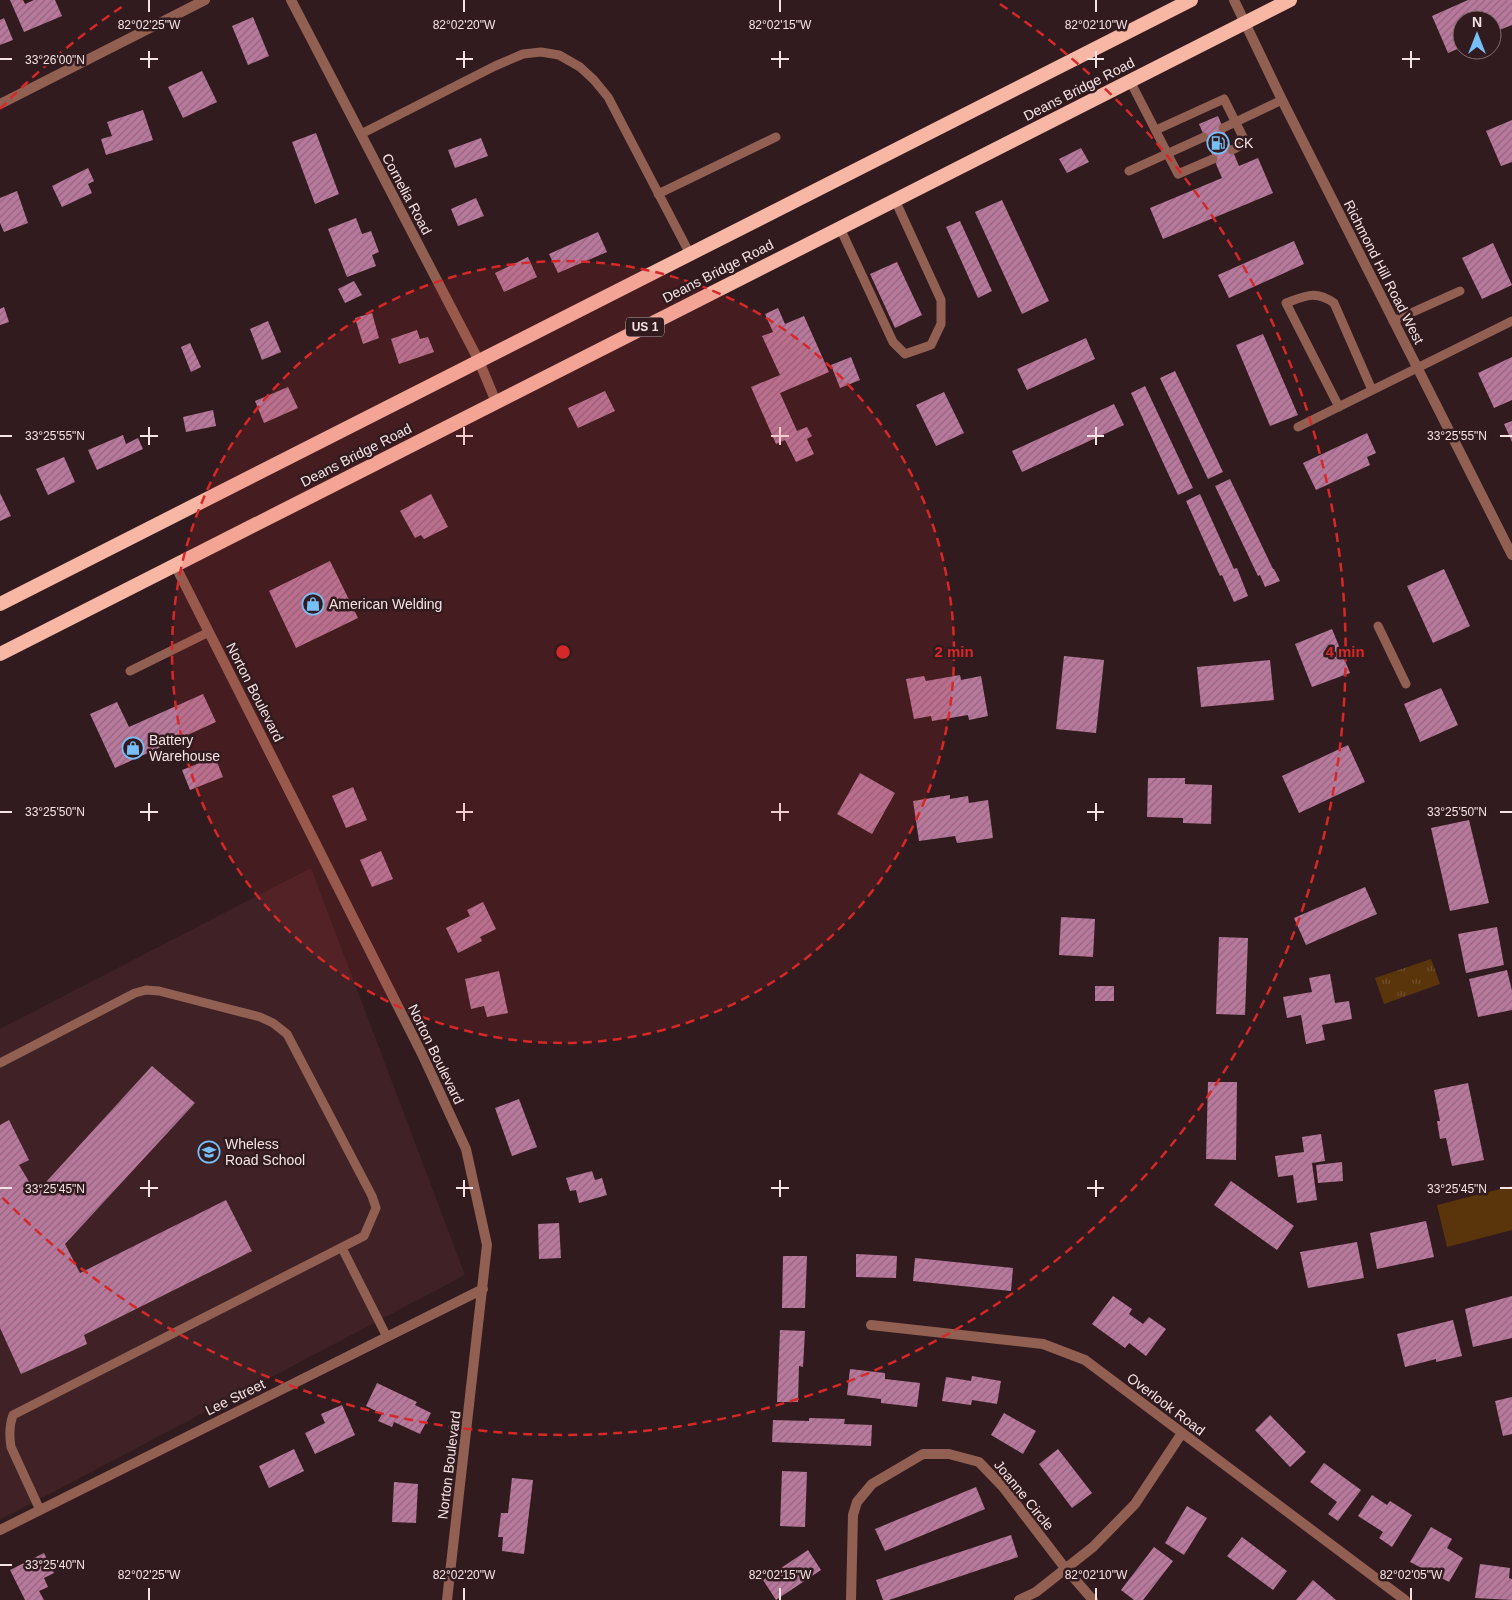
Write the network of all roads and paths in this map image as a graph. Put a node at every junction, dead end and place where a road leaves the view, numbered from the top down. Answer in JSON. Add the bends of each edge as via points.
{"nodes":[{"id":1,"x":205,"y":0,"type":"edge"},
{"id":2,"x":291,"y":0,"type":"edge"},
{"id":3,"x":1191,"y":0,"type":"edge"},
{"id":4,"x":1234,"y":0,"type":"edge"},
{"id":5,"x":1290,"y":0,"type":"edge"},
{"id":6,"x":1245,"y":23,"type":"junction"},
{"id":7,"x":1130,"y":81,"type":"junction"},
{"id":8,"x":1282,"y":100,"type":"junction"},
{"id":9,"x":0,"y":104,"type":"edge"},
{"id":10,"x":1236,"y":122,"type":"junction"},
{"id":11,"x":1223,"y":128,"type":"dead end"},
{"id":12,"x":1156,"y":130,"type":"junction"},
{"id":13,"x":361,"y":134,"type":"junction"},
{"id":14,"x":776,"y":136,"type":"dead end"},
{"id":15,"x":1204,"y":137,"type":"dead end"},
{"id":16,"x":1232,"y":150,"type":"dead end"},
{"id":17,"x":1168,"y":154,"type":"junction"},
{"id":18,"x":1213,"y":159,"type":"dead end"},
{"id":19,"x":1129,"y":171,"type":"dead end"},
{"id":20,"x":658,"y":194,"type":"junction"},
{"id":21,"x":895,"y":200,"type":"junction"},
{"id":22,"x":840,"y":228,"type":"junction"},
{"id":23,"x":690,"y":254,"type":"junction"},
{"id":24,"x":1460,"y":291,"type":"dead end"},
{"id":25,"x":1393,"y":321,"type":"junction"},
{"id":26,"x":1512,"y":321,"type":"edge"},
{"id":27,"x":479,"y":361,"type":"junction"},
{"id":28,"x":1417,"y":368,"type":"junction"},
{"id":29,"x":1372,"y":390,"type":"junction"},
{"id":30,"x":496,"y":402,"type":"junction"},
{"id":31,"x":1339,"y":407,"type":"junction"},
{"id":32,"x":1298,"y":427,"type":"dead end"},
{"id":33,"x":1512,"y":556,"type":"edge"},
{"id":34,"x":175,"y":565,"type":"junction"},
{"id":35,"x":0,"y":604,"type":"edge"},
{"id":36,"x":1378,"y":626,"type":"dead end"},
{"id":37,"x":209,"y":632,"type":"junction"},
{"id":38,"x":0,"y":654,"type":"edge"},
{"id":39,"x":130,"y":670,"type":"dead end"},
{"id":40,"x":1406,"y":684,"type":"dead end"},
{"id":41,"x":0,"y":1062,"type":"edge"},
{"id":42,"x":342,"y":1248,"type":"junction"},
{"id":43,"x":483,"y":1289,"type":"junction"},
{"id":44,"x":871,"y":1325,"type":"dead end"},
{"id":45,"x":387,"y":1337,"type":"junction"},
{"id":46,"x":1182,"y":1433,"type":"junction"},
{"id":47,"x":40,"y":1510,"type":"junction"},
{"id":48,"x":0,"y":1530,"type":"edge"},
{"id":49,"x":1065,"y":1568,"type":"junction"},
{"id":50,"x":447,"y":1600,"type":"edge"},
{"id":51,"x":851,"y":1600,"type":"edge"},
{"id":52,"x":1019,"y":1600,"type":"edge"},
{"id":53,"x":1093,"y":1600,"type":"edge"},
{"id":54,"x":1405,"y":1600,"type":"edge"}],
"edges":[{"from":1,"to":9,"type":"street"},
{"from":2,"to":13,"type":"street","name":"Cornelia Road"},
{"from":3,"to":23,"type":"highway","name":"Deans Bridge Road"},
{"from":4,"to":6,"type":"street","name":"Richmond Hill Road West"},
{"from":5,"to":6,"type":"highway","name":"Deans Bridge Road","number":"US 1"},
{"from":6,"to":7,"type":"highway","name":"Deans Bridge Road","number":"US 1"},
{"from":6,"to":8,"type":"street","name":"Richmond Hill Road West"},
{"from":7,"to":12,"type":"lane"},
{"from":7,"to":21,"type":"highway","name":"Deans Bridge Road","number":"US 1"},
{"from":8,"to":10,"type":"lane"},
{"from":8,"to":25,"type":"street","name":"Richmond Hill Road West"},
{"from":10,"to":11,"type":"lane"},
{"from":10,"to":12,"type":"lane","via":[[1224,99]]},
{"from":10,"to":16,"type":"lane","via":[[1246,143]]},
{"from":12,"to":17,"type":"lane"},
{"from":13,"to":20,"type":"lane","via":[[523,54],[559,55],[580,67],[608,97]]},
{"from":13,"to":27,"type":"street","name":"Cornelia Road"},
{"from":14,"to":20,"type":"lane"},
{"from":15,"to":17,"type":"lane"},
{"from":17,"to":18,"type":"lane","via":[[1178,174]]},
{"from":17,"to":19,"type":"lane"},
{"from":20,"to":23,"type":"lane"},
{"from":21,"to":22,"type":"highway","name":"Deans Bridge Road","number":"US 1"},
{"from":21,"to":22,"type":"lane","via":[[941,300],[941,324],[931,345],[905,354],[893,342]]},
{"from":22,"to":30,"type":"highway","name":"Deans Bridge Road","number":"US 1"},
{"from":23,"to":27,"type":"highway","name":"Deans Bridge Road"},
{"from":24,"to":25,"type":"lane"},
{"from":25,"to":28,"type":"street","name":"Richmond Hill Road West"},
{"from":26,"to":28,"type":"lane"},
{"from":27,"to":30,"type":"street","name":"Cornelia Road"},
{"from":27,"to":35,"type":"highway","name":"Deans Bridge Road"},
{"from":28,"to":29,"type":"lane"},
{"from":28,"to":33,"type":"street","name":"Richmond Hill Road West"},
{"from":29,"to":31,"type":"lane"},
{"from":29,"to":31,"type":"lane","via":[[1334,303],[1324,296],[1310,294],[1286,303]]},
{"from":30,"to":34,"type":"highway","name":"Deans Bridge Road","number":"US 1"},
{"from":31,"to":32,"type":"lane"},
{"from":34,"to":37,"type":"street","name":"Norton Boulevard"},
{"from":34,"to":38,"type":"highway","name":"Deans Bridge Road","number":"US 1"},
{"from":36,"to":40,"type":"lane"},
{"from":37,"to":39,"type":"lane"},
{"from":37,"to":43,"type":"street","name":"Norton Boulevard","via":[[422,1054],[466,1149],[487,1245]]},
{"from":41,"to":42,"type":"lane","via":[[146,990],[214,1005],[273,1023],[287,1034],[376,1208],[364,1236]]},
{"from":42,"to":45,"type":"lane"},
{"from":42,"to":47,"type":"lane","via":[[14,1415],[9,1430],[11,1447]]},
{"from":43,"to":45,"type":"street","name":"Lee Street"},
{"from":43,"to":50,"type":"street","name":"Norton Boulevard"},
{"from":44,"to":46,"type":"street","name":"Overlook Road","via":[[1043,1344],[1085,1360]]},
{"from":45,"to":47,"type":"street","name":"Lee Street"},
{"from":46,"to":49,"type":"street","via":[[1135,1504],[1093,1547]]},
{"from":46,"to":54,"type":"street","name":"Overlook Road"},
{"from":47,"to":48,"type":"street","name":"Lee Street"},
{"from":49,"to":51,"type":"street","name":"Joanne Circle","via":[[1003,1487],[979,1462],[949,1454],[923,1454],[872,1484],[857,1502],[853,1515]]},
{"from":49,"to":52,"type":"street","via":[[1036,1592]]},
{"from":49,"to":53,"type":"street","name":"Joanne Circle"}]}
